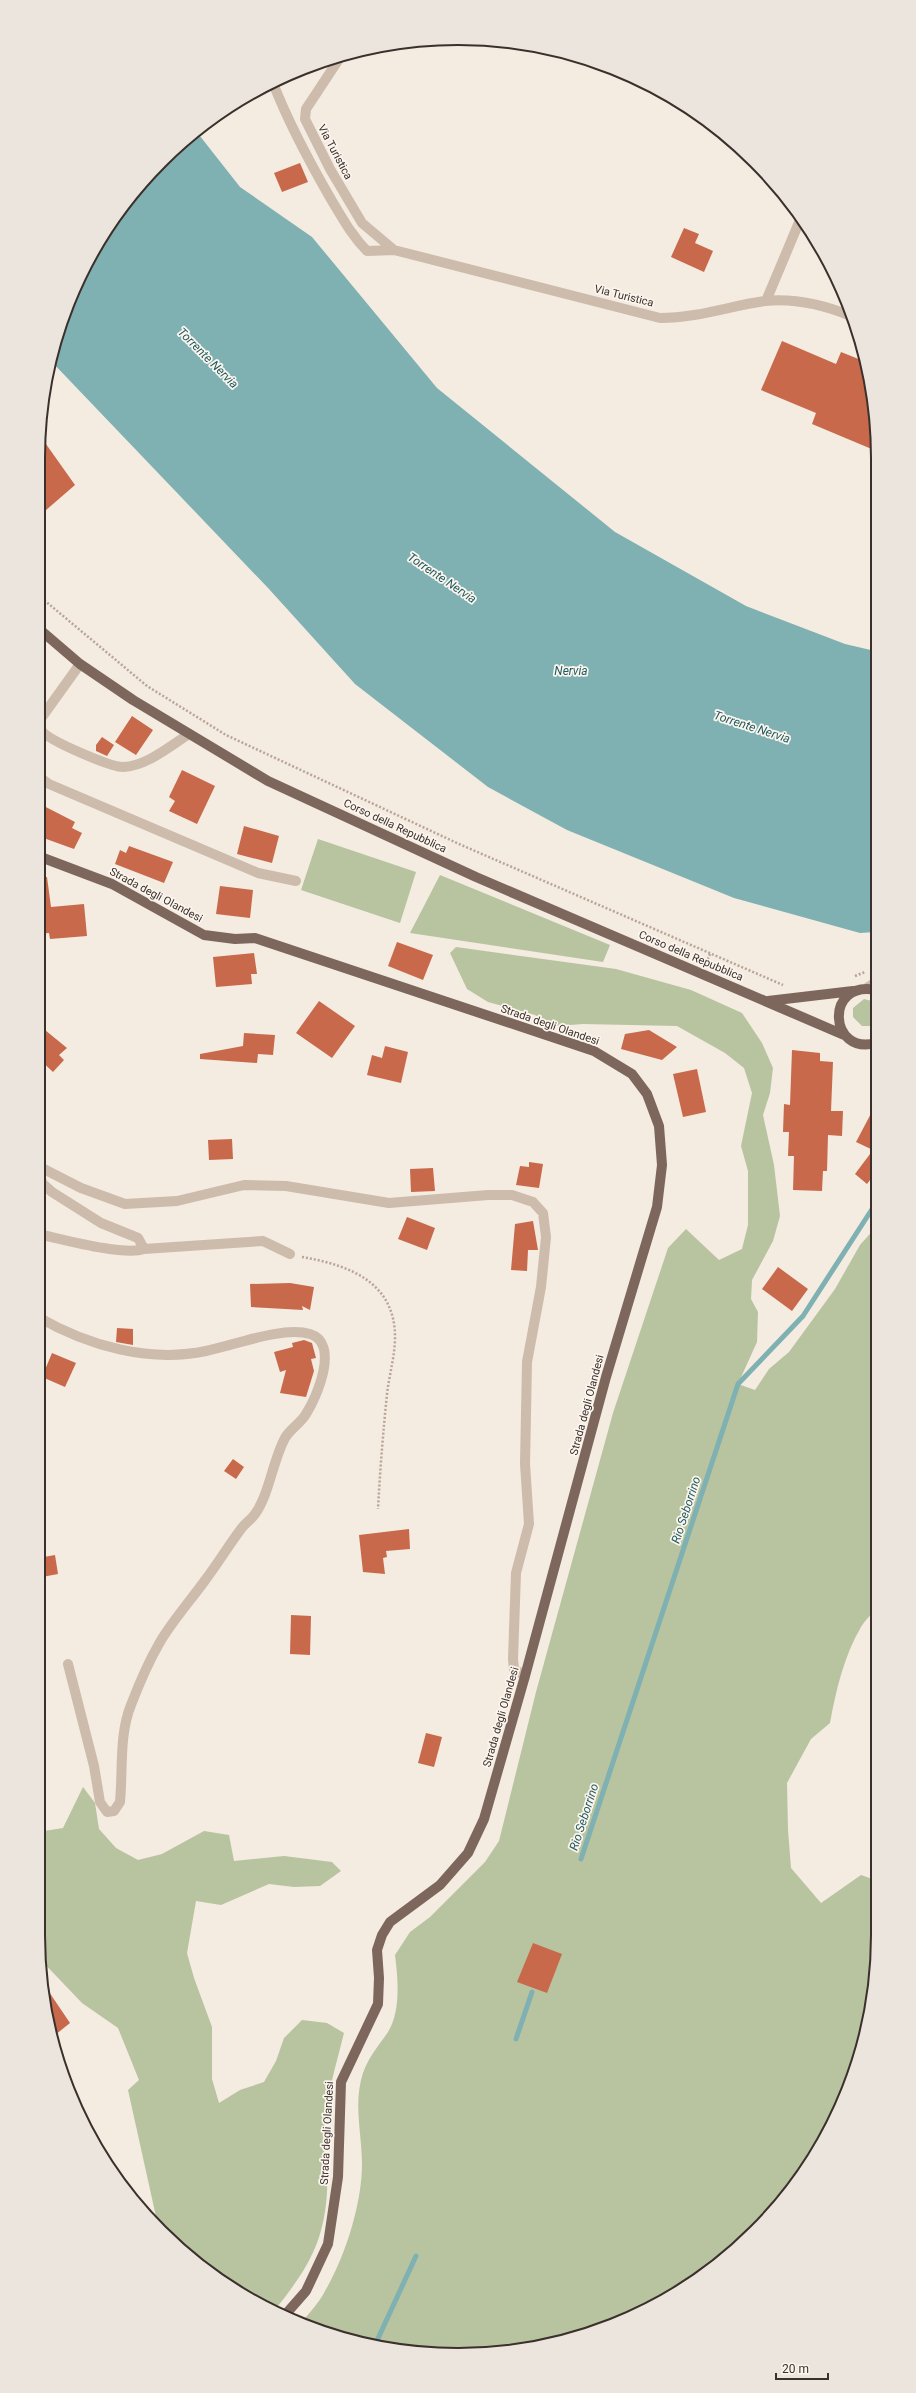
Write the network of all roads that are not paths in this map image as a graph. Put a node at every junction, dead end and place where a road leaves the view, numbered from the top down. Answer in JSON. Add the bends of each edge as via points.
{"nodes":[{"id":1,"x":336,"y":64,"type":"edge"},
{"id":2,"x":275,"y":88,"type":"edge"},
{"id":3,"x":798,"y":225,"type":"edge"},
{"id":4,"x":394,"y":250,"type":"junction"},
{"id":5,"x":766,"y":301,"type":"junction"},
{"id":6,"x":845,"y":314,"type":"edge"},
{"id":7,"x":45,"y":634,"type":"edge"},
{"id":8,"x":80,"y":664,"type":"junction"},
{"id":9,"x":45,"y":713,"type":"edge"},
{"id":10,"x":45,"y":734,"type":"edge"},
{"id":11,"x":189,"y":734,"type":"junction"},
{"id":12,"x":45,"y":781,"type":"edge"},
{"id":13,"x":45,"y":859,"type":"edge"},
{"id":14,"x":296,"y":881,"type":"dead end"},
{"id":15,"x":871,"y":989,"type":"edge"},
{"id":16,"x":853,"y":991,"type":"junction"},
{"id":17,"x":766,"y":1001,"type":"junction"},
{"id":18,"x":844,"y":1034,"type":"junction"},
{"id":19,"x":871,"y":1045,"type":"edge"},
{"id":20,"x":45,"y":1170,"type":"edge"},
{"id":21,"x":45,"y":1186,"type":"edge"},
{"id":22,"x":45,"y":1235,"type":"edge"},
{"id":23,"x":144,"y":1249,"type":"junction"},
{"id":24,"x":290,"y":1254,"type":"road end"},
{"id":25,"x":45,"y":1320,"type":"edge"},
{"id":26,"x":68,"y":1664,"type":"dead end"},
{"id":27,"x":525,"y":1676,"type":"junction"},
{"id":28,"x":288,"y":2311,"type":"edge"}],
"edges":[{"from":1,"to":4,"type":"street","name":"Via Turistica","via":[[306,108],[305,119],[330,169],[362,223]]},
{"from":2,"to":4,"type":"street","name":"Via Turistica","via":[[287,119],[356,240],[367,251]]},
{"from":3,"to":5,"type":"street"},
{"from":4,"to":5,"type":"street","name":"Via Turistica","via":[[660,318],[684,318]]},
{"from":5,"to":6,"type":"street","name":"Via Turistica","via":[[822,305]]},
{"from":7,"to":8,"type":"main road","name":"Corso della Repubblica"},
{"from":8,"to":9,"type":"street"},
{"from":8,"to":11,"type":"main road","name":"Corso della Repubblica"},
{"from":10,"to":11,"type":"street","via":[[93,758],[123,767],[148,760]]},
{"from":11,"to":17,"type":"main road","name":"Corso della Repubblica","via":[[268,781],[476,877]]},
{"from":12,"to":14,"type":"street","via":[[258,874]]},
{"from":13,"to":27,"type":"main road","name":"Strada degli Olandesi","via":[[112,884],[204,935],[262,940],[594,1051],[632,1074],[647,1094],[659,1126],[662,1165],[657,1207],[606,1377]]},
{"from":15,"to":16,"type":"main road","name":"Corso della Repubblica"},
{"from":16,"to":17,"type":"main road","name":"Corso della Repubblica"},
{"from":16,"to":18,"type":"main road","via":[[841,1003],[839,1011],[840,1027]]},
{"from":17,"to":18,"type":"main road","name":"Corso della Repubblica"},
{"from":18,"to":19,"type":"main road","name":"Corso della Repubblica","via":[[861,1044]]},
{"from":20,"to":27,"type":"street","via":[[81,1188],[125,1204],[177,1201],[244,1185],[286,1186],[389,1203],[512,1195],[533,1202],[543,1212],[546,1237],[541,1287],[527,1362],[525,1464],[529,1524],[516,1573],[514,1669]]},
{"from":21,"to":23,"type":"street","via":[[101,1223],[138,1238]]},
{"from":22,"to":23,"type":"street","via":[[120,1250]]},
{"from":23,"to":24,"type":"street","via":[[263,1241]]},
{"from":25,"to":26,"type":"street","via":[[96,1342],[147,1354],[171,1356],[300,1332],[312,1334],[326,1357],[323,1374],[312,1401],[306,1414],[286,1436],[255,1514],[240,1530],[160,1642],[146,1671],[130,1707],[124,1737],[120,1802],[114,1810],[107,1812],[100,1802],[94,1766]]},
{"from":27,"to":28,"type":"main road","name":"Strada degli Olandesi","via":[[484,1819],[468,1853],[440,1885],[390,1922],[382,1935],[377,1950],[378,2004],[341,2082],[338,2177],[328,2244],[306,2291]]}]}
